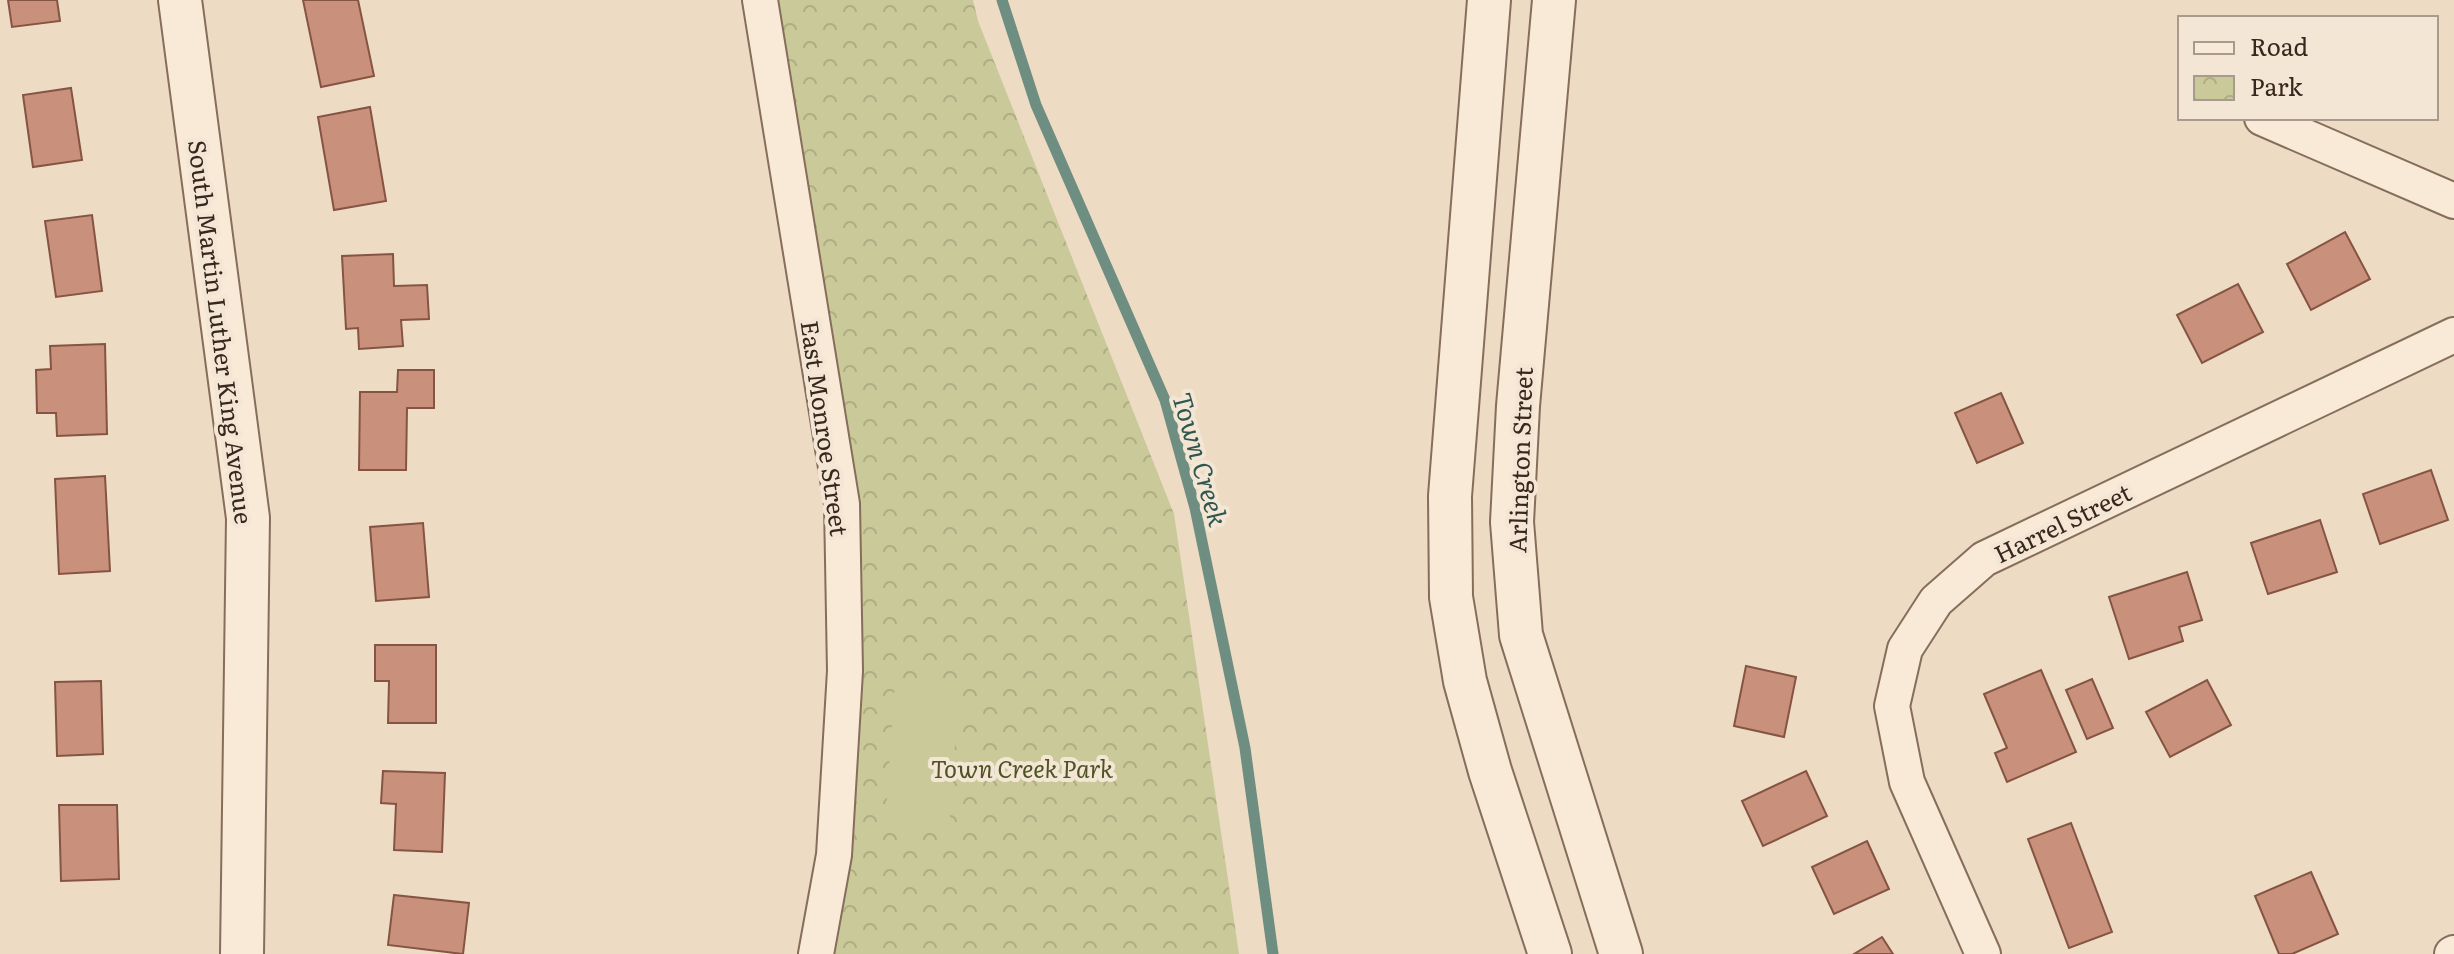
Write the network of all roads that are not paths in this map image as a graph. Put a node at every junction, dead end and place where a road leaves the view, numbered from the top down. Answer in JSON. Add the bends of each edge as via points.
{"nodes":[{"id":1,"x":180,"y":0,"type":"edge"},
{"id":2,"x":760,"y":0,"type":"edge"},
{"id":3,"x":1489,"y":0,"type":"edge"},
{"id":4,"x":1554,"y":0,"type":"edge"},
{"id":5,"x":2267,"y":120,"type":"edge"},
{"id":6,"x":2454,"y":201,"type":"edge"},
{"id":7,"x":2454,"y":335,"type":"edge"},
{"id":8,"x":242,"y":954,"type":"edge"},
{"id":9,"x":816,"y":954,"type":"edge"},
{"id":10,"x":1550,"y":954,"type":"edge"},
{"id":11,"x":1621,"y":954,"type":"edge"},
{"id":12,"x":1983,"y":954,"type":"edge"}],
"edges":[{"from":1,"to":8,"type":"street","name":"South Martin Luther King Avenue","via":[[248,518]]},
{"from":2,"to":9,"type":"street","name":"East Monroe Street","via":[[842,504],[845,671],[834,855]]},
{"from":3,"to":10,"type":"street","via":[[1450,496],[1451,597],[1465,681]]},
{"from":4,"to":11,"type":"street","name":"Arlington Street","via":[[1512,522],[1521,635]]},
{"from":5,"to":6,"type":"street"},
{"from":7,"to":12,"type":"street","name":"Harrel Street","via":[[1984,559],[1936,601],[1905,649],[1892,706],[1907,782]]}]}
